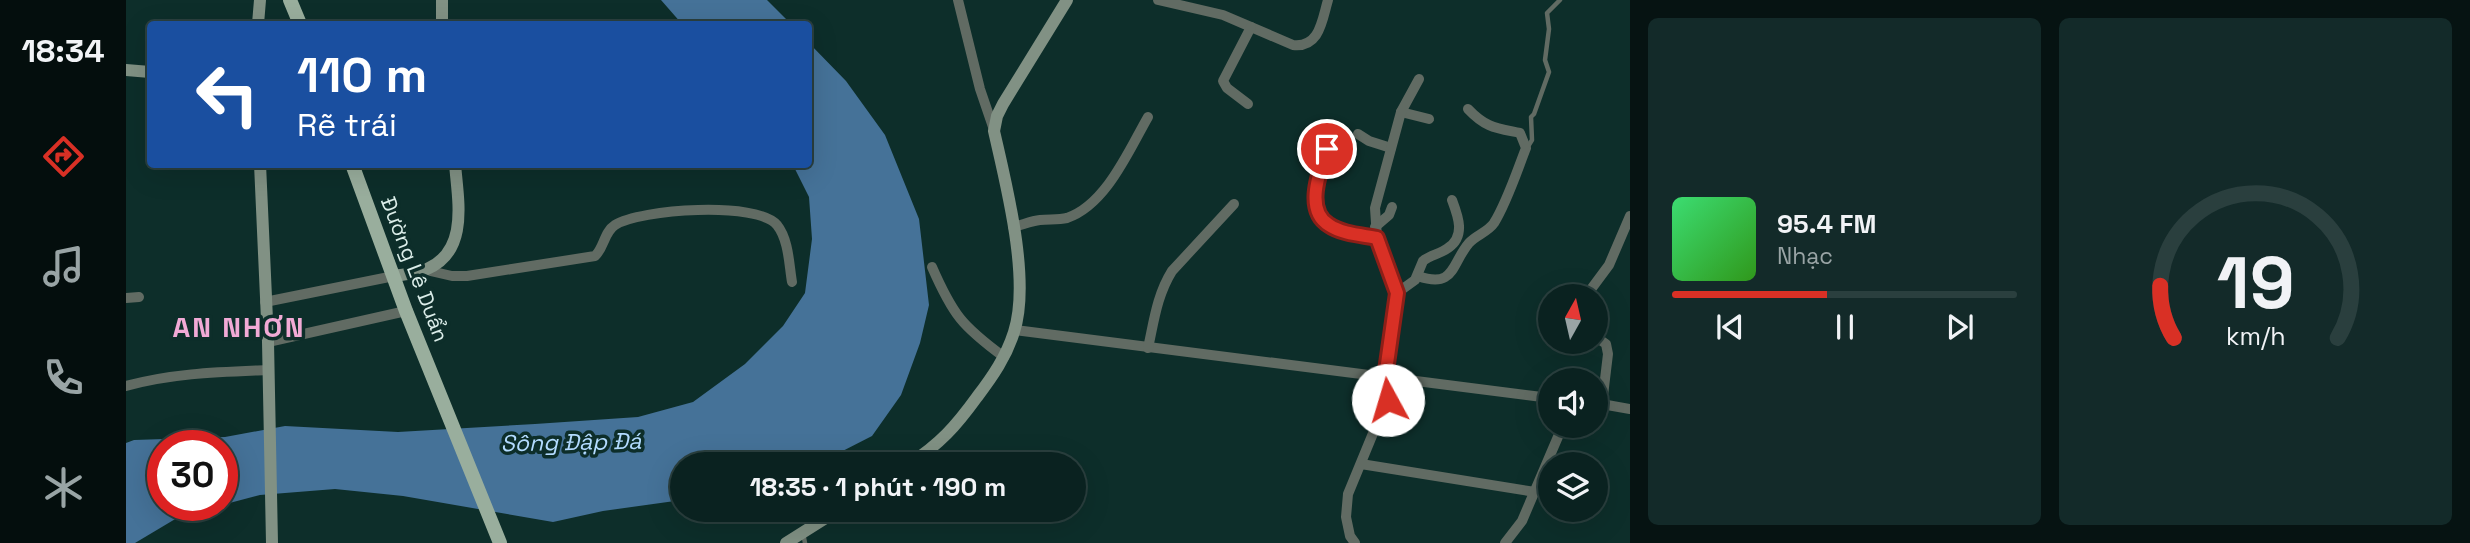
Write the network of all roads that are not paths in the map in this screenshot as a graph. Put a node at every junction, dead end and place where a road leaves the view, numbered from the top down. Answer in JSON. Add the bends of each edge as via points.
{"nodes":[{"id":1,"x":260,"y":0,"type":"edge"},
{"id":2,"x":290,"y":0,"type":"edge"},
{"id":3,"x":442,"y":0,"type":"edge"},
{"id":4,"x":958,"y":0,"type":"edge"},
{"id":5,"x":1067,"y":0,"type":"edge"},
{"id":6,"x":1158,"y":0,"type":"edge"},
{"id":7,"x":1328,"y":0,"type":"edge"},
{"id":8,"x":1560,"y":0,"type":"edge"},
{"id":9,"x":258,"y":21,"type":"edge"},
{"id":10,"x":299,"y":21,"type":"edge"},
{"id":11,"x":442,"y":21,"type":"edge"},
{"id":12,"x":1251,"y":27,"type":"junction"},
{"id":13,"x":126,"y":70,"type":"edge"},
{"id":14,"x":147,"y":72,"type":"edge"},
{"id":15,"x":1419,"y":79,"type":"dead end"},
{"id":16,"x":1248,"y":104,"type":"dead end"},
{"id":17,"x":1468,"y":109,"type":"dead end"},
{"id":18,"x":1401,"y":112,"type":"junction"},
{"id":19,"x":1148,"y":117,"type":"dead end"},
{"id":20,"x":1429,"y":119,"type":"dead end"},
{"id":21,"x":1334,"y":127,"type":"dead end"},
{"id":22,"x":994,"y":131,"type":"junction"},
{"id":23,"x":1358,"y":134,"type":"dead end"},
{"id":24,"x":1391,"y":148,"type":"junction"},
{"id":25,"x":1526,"y":148,"type":"junction"},
{"id":26,"x":260,"y":168,"type":"edge"},
{"id":27,"x":354,"y":168,"type":"edge"},
{"id":28,"x":455,"y":168,"type":"edge"},
{"id":29,"x":1452,"y":200,"type":"dead end"},
{"id":30,"x":1234,"y":204,"type":"dead end"},
{"id":31,"x":1392,"y":207,"type":"dead end"},
{"id":32,"x":1630,"y":216,"type":"edge"},
{"id":33,"x":1013,"y":227,"type":"junction"},
{"id":34,"x":1375,"y":227,"type":"junction"},
{"id":35,"x":1377,"y":238,"type":"junction"},
{"id":36,"x":932,"y":267,"type":"dead end"},
{"id":37,"x":426,"y":270,"type":"junction"},
{"id":38,"x":394,"y":276,"type":"junction"},
{"id":39,"x":1418,"y":276,"type":"junction"},
{"id":40,"x":792,"y":282,"type":"dead end"},
{"id":41,"x":1595,"y":284,"type":"edge"},
{"id":42,"x":1397,"y":293,"type":"junction"},
{"id":43,"x":126,"y":298,"type":"edge"},
{"id":44,"x":139,"y":298,"type":"dead end"},
{"id":45,"x":265,"y":302,"type":"junction"},
{"id":46,"x":406,"y":311,"type":"junction"},
{"id":47,"x":1015,"y":330,"type":"junction"},
{"id":48,"x":268,"y":342,"type":"junction"},
{"id":49,"x":1148,"y":348,"type":"junction"},
{"id":50,"x":1004,"y":357,"type":"junction"},
{"id":51,"x":268,"y":370,"type":"junction"},
{"id":52,"x":1390,"y":379,"type":"junction"},
{"id":53,"x":126,"y":386,"type":"edge"},
{"id":54,"x":1538,"y":397,"type":"edge"},
{"id":55,"x":1608,"y":405,"type":"edge"},
{"id":56,"x":1630,"y":409,"type":"edge"},
{"id":57,"x":1558,"y":438,"type":"edge"},
{"id":58,"x":927,"y":452,"type":"edge"},
{"id":59,"x":1361,"y":464,"type":"junction"},
{"id":60,"x":1535,"y":492,"type":"junction"},
{"id":61,"x":824,"y":522,"type":"edge"},
{"id":62,"x":804,"y":538,"type":"edge"},
{"id":63,"x":272,"y":543,"type":"edge"},
{"id":64,"x":500,"y":543,"type":"edge"},
{"id":65,"x":786,"y":543,"type":"edge"},
{"id":66,"x":1355,"y":543,"type":"edge"},
{"id":67,"x":1505,"y":543,"type":"edge"}],
"edges":[{"from":1,"to":9,"type":"street"},
{"from":2,"to":10,"type":"main road"},
{"from":3,"to":11,"type":"street"},
{"from":4,"to":22,"type":"street"},
{"from":5,"to":22,"type":"street","via":[[1003,104]]},
{"from":6,"to":12,"type":"street","via":[[1208,10]]},
{"from":7,"to":12,"type":"street","via":[[1319,32],[1308,44],[1293,45]]},
{"from":8,"to":25,"type":"lane","via":[[1547,13],[1545,60],[1549,72],[1531,117],[1532,140]]},
{"from":12,"to":16,"type":"street","via":[[1223,81]]},
{"from":13,"to":14,"type":"street"},
{"from":15,"to":18,"type":"street"},
{"from":17,"to":25,"type":"street","via":[[1491,127],[1520,134]]},
{"from":18,"to":20,"type":"street"},
{"from":18,"to":24,"type":"street"},
{"from":19,"to":33,"type":"street","via":[[1114,177],[1087,206],[1065,218]]},
{"from":21,"to":35,"type":"street","via":[[1320,170],[1317,211],[1328,225]]},
{"from":22,"to":33,"type":"street"},
{"from":23,"to":24,"type":"street"},
{"from":24,"to":34,"type":"street","via":[[1377,196]]},
{"from":25,"to":39,"type":"street","via":[[1494,222],[1469,243],[1454,270],[1436,279]]},
{"from":26,"to":45,"type":"street"},
{"from":27,"to":38,"type":"main road","name":"Đường Lê Duẩn"},
{"from":28,"to":37,"type":"street","via":[[456,239],[445,257]]},
{"from":29,"to":39,"type":"street","via":[[1460,223],[1458,236],[1448,248],[1423,261]]},
{"from":30,"to":49,"type":"street","via":[[1165,282]]},
{"from":31,"to":34,"type":"street"},
{"from":32,"to":41,"type":"street","via":[[1609,265]]},
{"from":33,"to":47,"type":"street","via":[[1020,295]]},
{"from":34,"to":35,"type":"street"},
{"from":35,"to":42,"type":"street"},
{"from":36,"to":50,"type":"street","via":[[958,319]]},
{"from":37,"to":38,"type":"street"},
{"from":37,"to":40,"type":"street","via":[[467,276],[595,256],[617,224],[705,209],[748,212],[776,225],[785,242]]},
{"from":38,"to":45,"type":"street"},
{"from":38,"to":46,"type":"main road","name":"Đường Lê Duẩn"},
{"from":39,"to":42,"type":"street"},
{"from":42,"to":52,"type":"street"},
{"from":43,"to":44,"type":"street"},
{"from":45,"to":48,"type":"street"},
{"from":46,"to":48,"type":"street"},
{"from":46,"to":64,"type":"main road","name":"Đường Lê Duẩn"},
{"from":47,"to":49,"type":"street"},
{"from":47,"to":50,"type":"street"},
{"from":48,"to":51,"type":"street"},
{"from":49,"to":52,"type":"street"},
{"from":50,"to":58,"type":"street","via":[[954,428]]},
{"from":51,"to":53,"type":"street","via":[[184,373]]},
{"from":51,"to":63,"type":"street"},
{"from":52,"to":54,"type":"street"},
{"from":52,"to":59,"type":"street"},
{"from":55,"to":56,"type":"street"},
{"from":57,"to":60,"type":"street"},
{"from":59,"to":60,"type":"street"},
{"from":59,"to":66,"type":"street","via":[[1346,506]]},
{"from":60,"to":67,"type":"street"},
{"from":61,"to":62,"type":"street"},
{"from":62,"to":65,"type":"street"}]}
